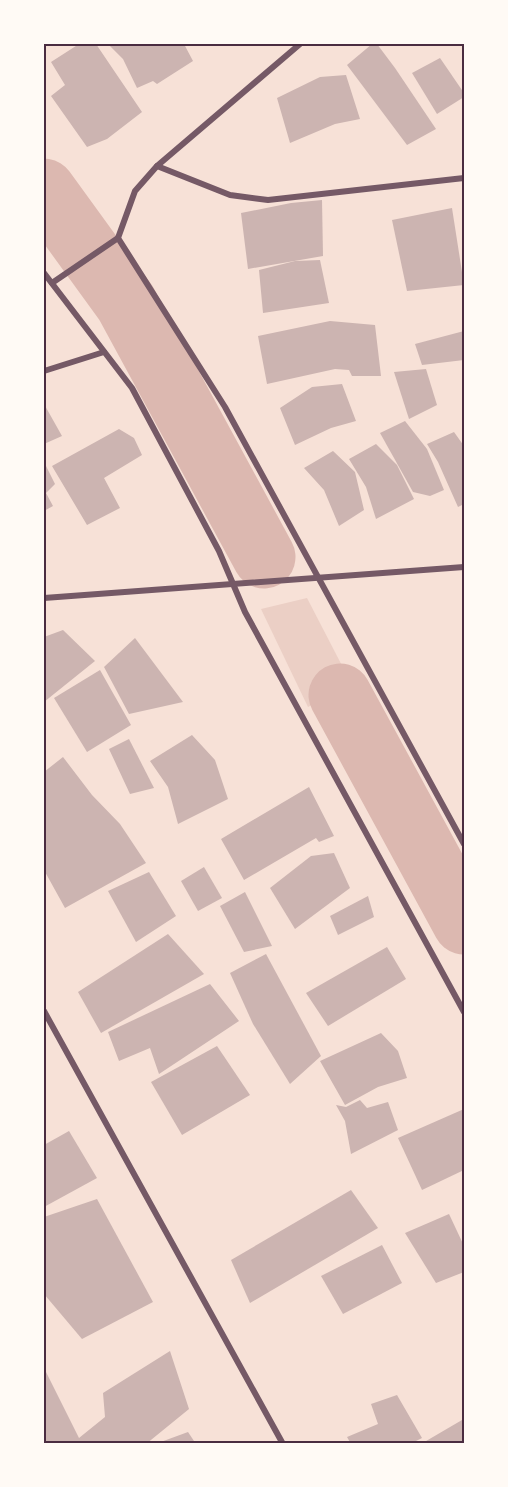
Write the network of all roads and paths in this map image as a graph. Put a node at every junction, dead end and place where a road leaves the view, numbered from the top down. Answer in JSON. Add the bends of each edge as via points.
{"nodes":[{"id":1,"x":300,"y":44,"type":"edge"},
{"id":2,"x":157,"y":166,"type":"junction"},
{"id":3,"x":465,"y":178,"type":"edge"},
{"id":4,"x":118,"y":238,"type":"junction"},
{"id":5,"x":44,"y":273,"type":"edge"},
{"id":6,"x":52,"y":283,"type":"junction"},
{"id":7,"x":104,"y":351,"type":"junction"},
{"id":8,"x":44,"y":371,"type":"edge"},
{"id":9,"x":465,"y":567,"type":"edge"},
{"id":10,"x":319,"y":578,"type":"junction"},
{"id":11,"x":233,"y":584,"type":"junction"},
{"id":12,"x":44,"y":598,"type":"edge"},
{"id":13,"x":465,"y":843,"type":"edge"},
{"id":14,"x":44,"y":1011,"type":"edge"},
{"id":15,"x":465,"y":1012,"type":"edge"},
{"id":16,"x":283,"y":1443,"type":"edge"}],
"edges":[{"from":1,"to":2,"type":"street"},
{"from":2,"to":3,"type":"street","via":[[230,195],[268,200]]},
{"from":2,"to":4,"type":"street","via":[[135,191]]},
{"from":4,"to":6,"type":"street"},
{"from":4,"to":10,"type":"street","via":[[225,407]]},
{"from":5,"to":6,"type":"street"},
{"from":6,"to":7,"type":"street"},
{"from":7,"to":8,"type":"street"},
{"from":7,"to":11,"type":"street","via":[[132,388]]},
{"from":9,"to":10,"type":"street"},
{"from":10,"to":11,"type":"street"},
{"from":10,"to":13,"type":"street"},
{"from":11,"to":12,"type":"street"},
{"from":11,"to":15,"type":"street"},
{"from":14,"to":16,"type":"street"}]}
